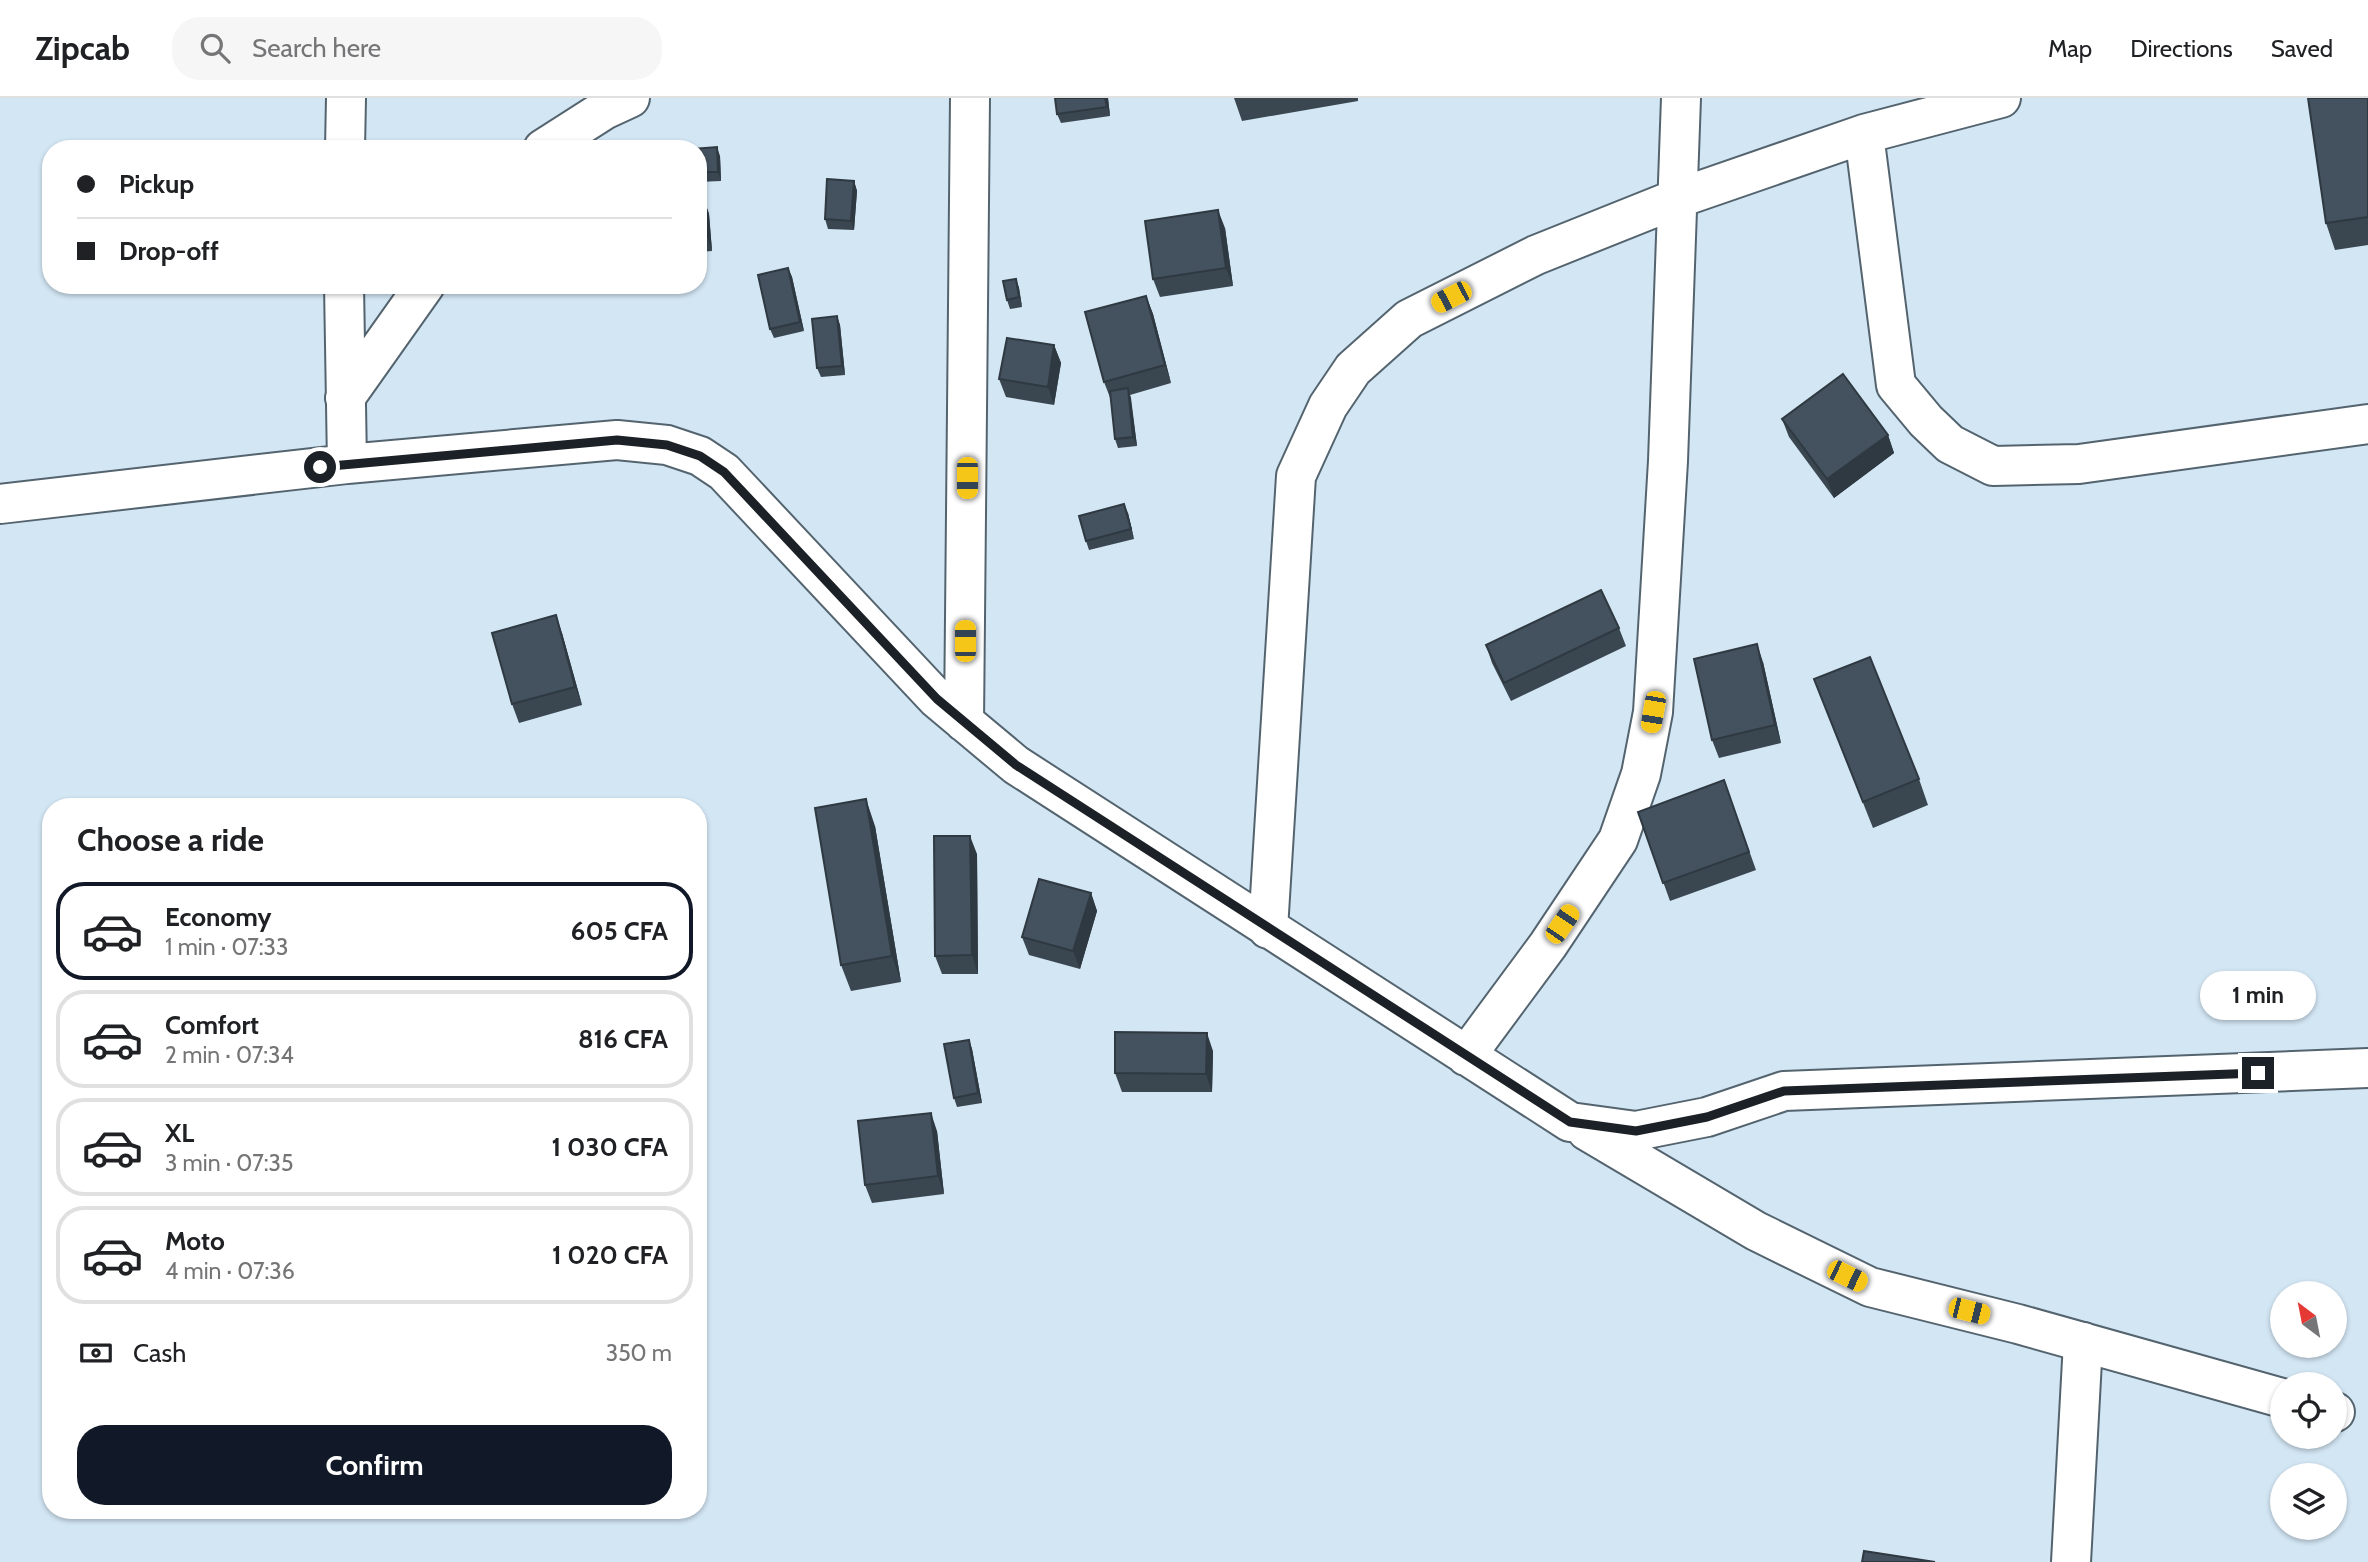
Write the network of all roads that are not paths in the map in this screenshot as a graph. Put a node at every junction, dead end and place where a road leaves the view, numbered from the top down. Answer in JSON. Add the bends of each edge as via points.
{"nodes":[{"id":1,"x":346,"y":98,"type":"edge"},
{"id":2,"x":630,"y":98,"type":"edge"},
{"id":3,"x":970,"y":98,"type":"edge"},
{"id":4,"x":1681,"y":98,"type":"edge"},
{"id":5,"x":2000,"y":98,"type":"edge"},
{"id":6,"x":1864,"y":134,"type":"junction"},
{"id":7,"x":345,"y":140,"type":"edge"},
{"id":8,"x":557,"y":140,"type":"edge"},
{"id":9,"x":1676,"y":199,"type":"junction"},
{"id":10,"x":344,"y":294,"type":"edge"},
{"id":11,"x":419,"y":294,"type":"edge"},
{"id":12,"x":345,"y":398,"type":"junction"},
{"id":13,"x":2368,"y":424,"type":"edge"},
{"id":14,"x":347,"y":464,"type":"junction"},
{"id":15,"x":0,"y":503,"type":"edge"},
{"id":16,"x":964,"y":722,"type":"junction"},
{"id":17,"x":1268,"y":929,"type":"junction"},
{"id":18,"x":1466,"y":1056,"type":"junction"},
{"id":19,"x":2368,"y":1068,"type":"edge"},
{"id":20,"x":1570,"y":1122,"type":"junction"},
{"id":21,"x":2083,"y":1342,"type":"junction"},
{"id":22,"x":2270,"y":1395,"type":"edge"},
{"id":23,"x":2071,"y":1562,"type":"edge"}],
"edges":[{"from":1,"to":7,"type":"street"},
{"from":2,"to":8,"type":"street"},
{"from":3,"to":16,"type":"street"},
{"from":4,"to":9,"type":"street"},
{"from":5,"to":6,"type":"street"},
{"from":6,"to":9,"type":"street"},
{"from":6,"to":13,"type":"street","via":[[1896,385],[1950,444],[1993,466],[2079,464]]},
{"from":9,"to":17,"type":"street","via":[[1536,255],[1409,318],[1353,369],[1328,406],[1296,476]]},
{"from":9,"to":18,"type":"street","via":[[1653,712],[1641,774],[1618,840]]},
{"from":10,"to":12,"type":"street"},
{"from":11,"to":12,"type":"street"},
{"from":12,"to":14,"type":"street"},
{"from":14,"to":15,"type":"street"},
{"from":14,"to":16,"type":"street","via":[[617,440],[667,445],[700,456],[724,472],[863,623]]},
{"from":16,"to":17,"type":"street","via":[[1016,765]]},
{"from":17,"to":18,"type":"street"},
{"from":18,"to":20,"type":"street"},
{"from":19,"to":20,"type":"street","via":[[1784,1091],[1707,1117],[1636,1131]]},
{"from":20,"to":21,"type":"street","via":[[1756,1231],[1870,1287]]},
{"from":21,"to":22,"type":"street"},
{"from":21,"to":23,"type":"street"}]}
